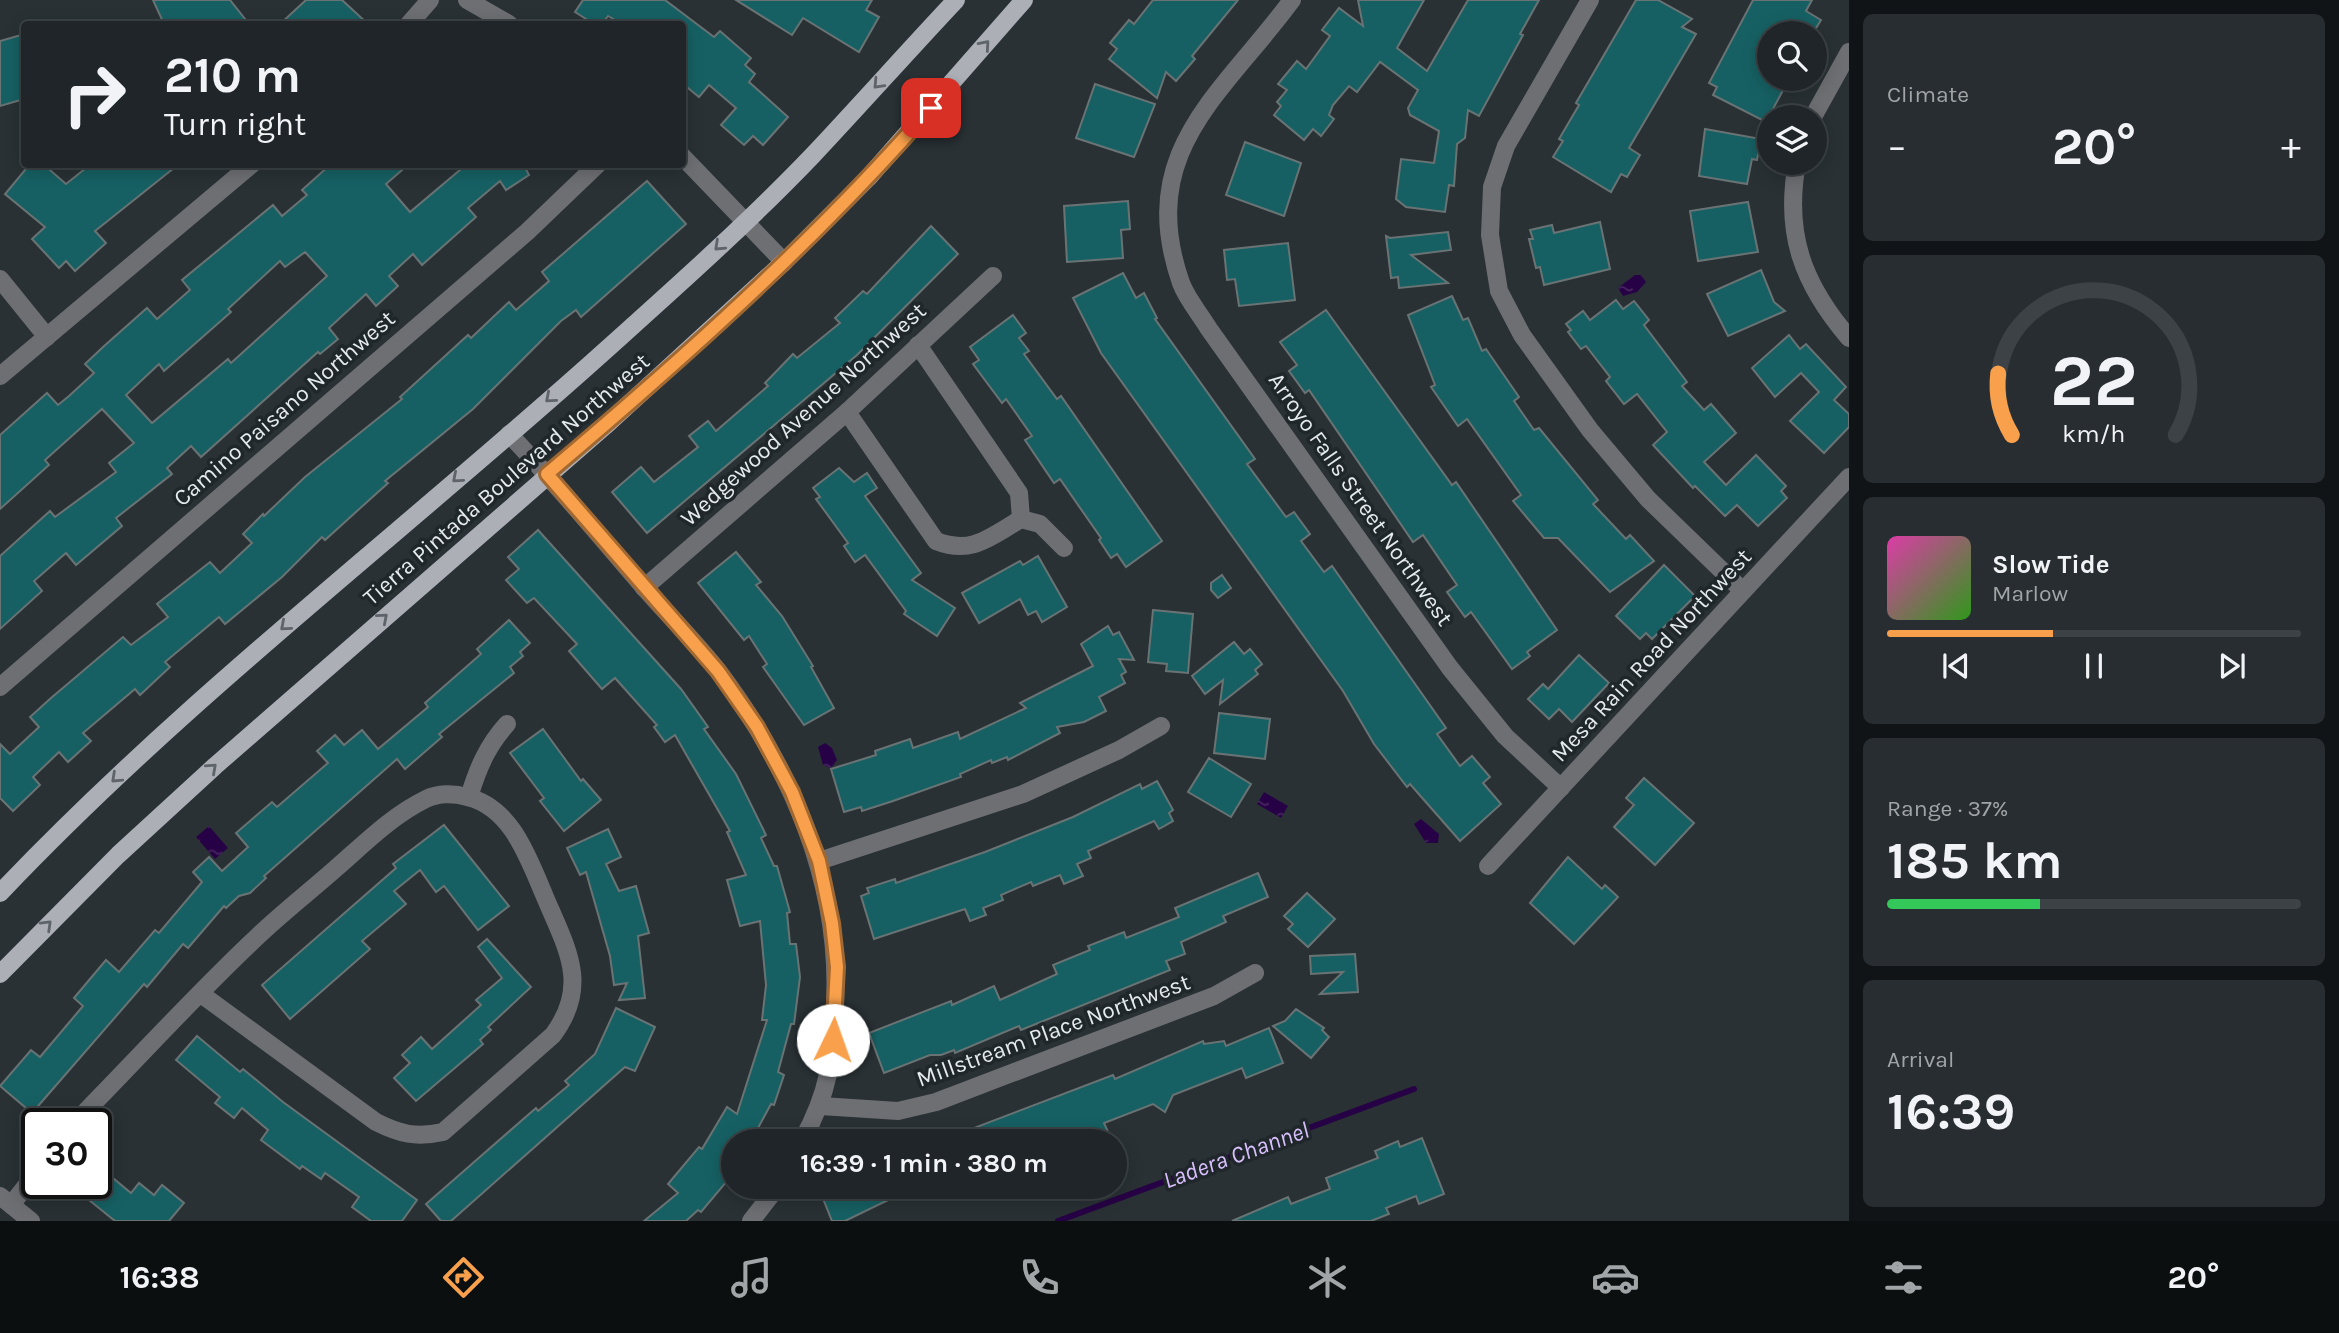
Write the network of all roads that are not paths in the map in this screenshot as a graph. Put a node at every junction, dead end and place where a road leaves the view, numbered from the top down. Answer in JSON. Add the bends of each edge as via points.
{"nodes":[{"id":1,"x":430,"y":0,"type":"edge"},
{"id":2,"x":467,"y":0,"type":"edge"},
{"id":3,"x":956,"y":0,"type":"edge"},
{"id":4,"x":1024,"y":0,"type":"edge"},
{"id":5,"x":1292,"y":0,"type":"edge"},
{"id":6,"x":1590,"y":0,"type":"edge"},
{"id":7,"x":412,"y":21,"type":"edge"},
{"id":8,"x":504,"y":21,"type":"edge"},
{"id":9,"x":1849,"y":52,"type":"edge"},
{"id":10,"x":1820,"y":105,"type":"edge"},
{"id":11,"x":686,"y":160,"type":"edge"},
{"id":12,"x":247,"y":168,"type":"edge"},
{"id":13,"x":594,"y":168,"type":"edge"},
{"id":14,"x":1795,"y":175,"type":"edge"},
{"id":15,"x":745,"y":222,"type":"junction"},
{"id":16,"x":784,"y":262,"type":"junction"},
{"id":17,"x":993,"y":276,"type":"dead end"},
{"id":18,"x":0,"y":279,"type":"edge"},
{"id":19,"x":47,"y":337,"type":"junction"},
{"id":20,"x":1849,"y":338,"type":"edge"},
{"id":21,"x":918,"y":345,"type":"junction"},
{"id":22,"x":0,"y":376,"type":"edge"},
{"id":23,"x":847,"y":412,"type":"junction"},
{"id":24,"x":509,"y":434,"type":"junction"},
{"id":25,"x":547,"y":474,"type":"junction"},
{"id":26,"x":1849,"y":477,"type":"edge"},
{"id":27,"x":1021,"y":519,"type":"junction"},
{"id":28,"x":1065,"y":548,"type":"dead end"},
{"id":29,"x":644,"y":588,"type":"junction"},
{"id":30,"x":1743,"y":591,"type":"junction"},
{"id":31,"x":0,"y":687,"type":"edge"},
{"id":32,"x":508,"y":724,"type":"dead end"},
{"id":33,"x":1161,"y":726,"type":"dead end"},
{"id":34,"x":1561,"y":788,"type":"junction"},
{"id":35,"x":468,"y":797,"type":"junction"},
{"id":36,"x":819,"y":861,"type":"junction"},
{"id":37,"x":1488,"y":866,"type":"dead end"},
{"id":38,"x":0,"y":893,"type":"edge"},
{"id":39,"x":1255,"y":973,"type":"dead end"},
{"id":40,"x":0,"y":974,"type":"edge"},
{"id":41,"x":201,"y":994,"type":"junction"},
{"id":42,"x":821,"y":1106,"type":"junction"},
{"id":43,"x":91,"y":1108,"type":"edge"},
{"id":44,"x":809,"y":1129,"type":"edge"},
{"id":45,"x":21,"y":1186,"type":"edge"},
{"id":46,"x":768,"y":1199,"type":"edge"},
{"id":47,"x":5,"y":1200,"type":"edge"},
{"id":48,"x":31,"y":1221,"type":"edge"},
{"id":49,"x":751,"y":1221,"type":"edge"}],
"edges":[{"from":1,"to":7,"type":"street"},
{"from":2,"to":8,"type":"street"},
{"from":3,"to":15,"type":"main road","name":"Tierra Pintada Boulevard Northwest","one_way":true},
{"from":16,"to":4,"type":"main road","name":"Tierra Pintada Boulevard Northwest","one_way":true,"via":[[868,178]]},
{"from":5,"to":34,"type":"street","name":"Arroyo Falls Street Northwest","via":[[1186,134],[1172,171],[1166,212],[1182,285],[1450,668],[1505,736]]},
{"from":6,"to":30,"type":"street","via":[[1506,146],[1492,187],[1490,235],[1499,291],[1522,335],[1590,430],[1648,499]]},
{"from":9,"to":10,"type":"street"},
{"from":11,"to":15,"type":"street"},
{"from":12,"to":19,"type":"street"},
{"from":13,"to":31,"type":"street","name":"Camino Paisano Northwest","via":[[527,232]]},
{"from":14,"to":20,"type":"street","via":[[1795,232],[1805,275],[1824,309]]},
{"from":15,"to":16,"type":"street"},
{"from":15,"to":24,"type":"main road","name":"Tierra Pintada Boulevard Northwest","one_way":true},
{"from":16,"to":25,"type":"main road","name":"Tierra Pintada Boulevard Northwest"},
{"from":17,"to":21,"type":"street","name":"Wedgewood Avenue Northwest"},
{"from":18,"to":19,"type":"street"},
{"from":19,"to":22,"type":"street"},
{"from":21,"to":23,"type":"street","name":"Wedgewood Avenue Northwest"},
{"from":21,"to":27,"type":"street","via":[[1019,493]]},
{"from":23,"to":27,"type":"street","via":[[936,541],[954,548],[972,547]]},
{"from":23,"to":29,"type":"street","name":"Wedgewood Avenue Northwest"},
{"from":24,"to":25,"type":"street"},
{"from":24,"to":38,"type":"main road","name":"Tierra Pintada Boulevard Northwest","one_way":true,"via":[[171,727]]},
{"from":25,"to":29,"type":"street"},
{"from":40,"to":25,"type":"main road","name":"Tierra Pintada Boulevard Northwest","one_way":true,"via":[[215,766]]},
{"from":26,"to":30,"type":"street","name":"Mesa Rain Road Northwest"},
{"from":27,"to":28,"type":"street","via":[[1040,524]]},
{"from":29,"to":36,"type":"street","via":[[718,671],[757,727],[792,792]]},
{"from":30,"to":34,"type":"street","name":"Mesa Rain Road Northwest"},
{"from":32,"to":35,"type":"street","via":[[491,742]]},
{"from":33,"to":36,"type":"street","via":[[1023,794]]},
{"from":34,"to":37,"type":"street","name":"Mesa Rain Road Northwest"},
{"from":35,"to":41,"type":"street","via":[[429,797],[401,813],[258,936]]},
{"from":35,"to":41,"type":"street","via":[[490,806],[524,848],[563,938],[573,996],[553,1035],[443,1132],[421,1137],[376,1122]]},
{"from":36,"to":42,"type":"street","via":[[837,967],[832,1065]]},
{"from":39,"to":42,"type":"street","name":"Millstream Place Northwest","via":[[1214,996],[936,1102],[898,1111]]},
{"from":41,"to":43,"type":"street"},
{"from":42,"to":44,"type":"street"},
{"from":45,"to":47,"type":"street"},
{"from":46,"to":49,"type":"street"},
{"from":47,"to":48,"type":"street"}]}
